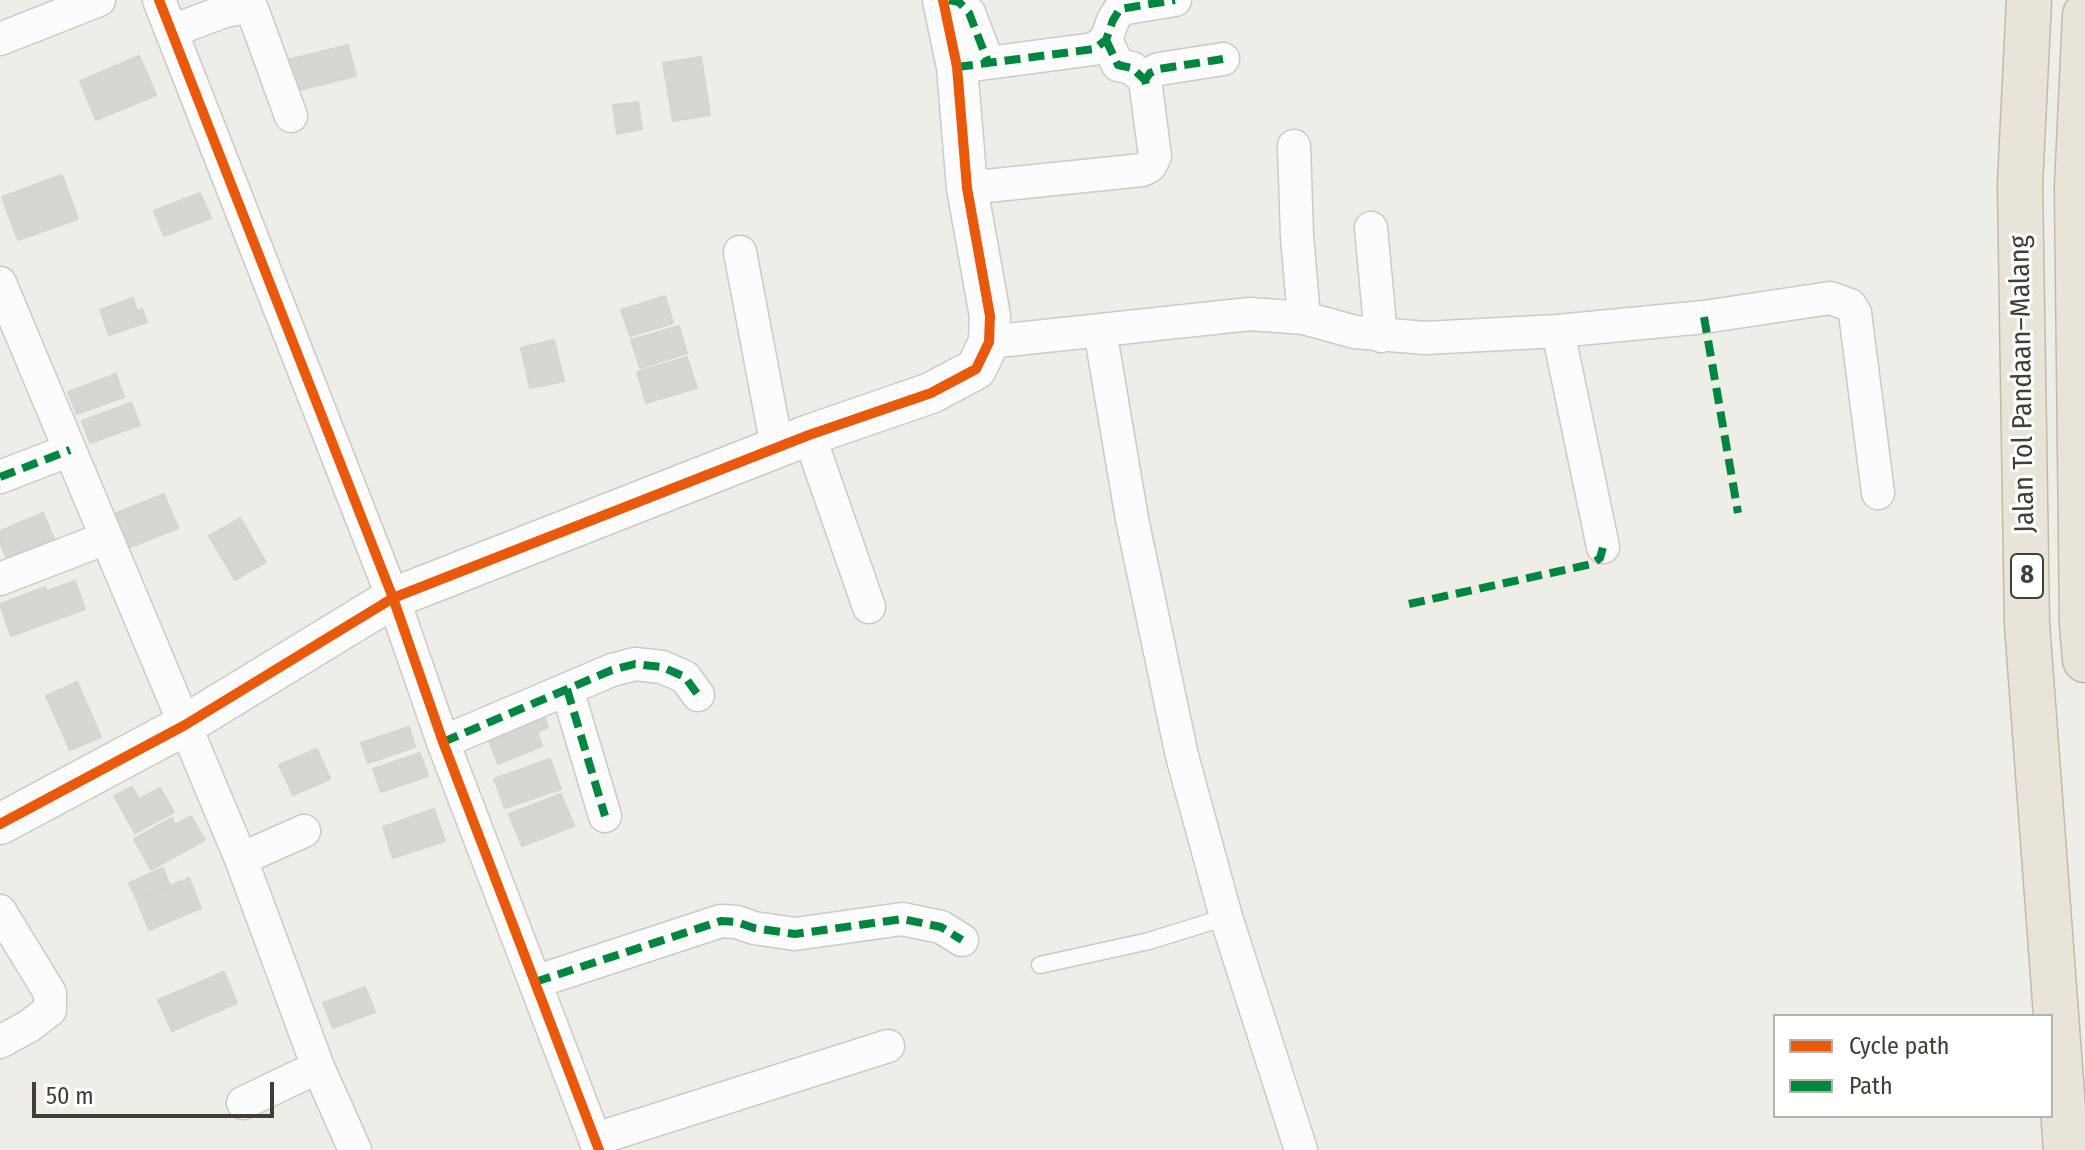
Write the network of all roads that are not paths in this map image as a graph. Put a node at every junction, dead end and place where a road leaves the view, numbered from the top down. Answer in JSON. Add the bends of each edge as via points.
{"nodes":[{"id":1,"x":99,"y":0,"type":"edge"},
{"id":2,"x":159,"y":0,"type":"edge"},
{"id":3,"x":946,"y":0,"type":"edge"},
{"id":4,"x":1175,"y":0,"type":"edge"},
{"id":5,"x":2029,"y":0,"type":"edge"},
{"id":6,"x":1128,"y":4,"type":"edge"},
{"id":7,"x":2085,"y":15,"type":"edge"},
{"id":8,"x":172,"y":31,"type":"junction"},
{"id":9,"x":0,"y":39,"type":"edge"},
{"id":10,"x":1106,"y":40,"type":"junction"},
{"id":11,"x":1223,"y":59,"type":"dead end"},
{"id":12,"x":972,"y":64,"type":"junction"},
{"id":13,"x":1145,"y":80,"type":"junction"},
{"id":14,"x":291,"y":116,"type":"dead end"},
{"id":15,"x":1294,"y":146,"type":"dead end"},
{"id":16,"x":967,"y":188,"type":"junction"},
{"id":17,"x":1371,"y":228,"type":"dead end"},
{"id":18,"x":740,"y":252,"type":"dead end"},
{"id":19,"x":0,"y":283,"type":"edge"},
{"id":20,"x":1304,"y":318,"type":"junction"},
{"id":21,"x":9,"y":330,"type":"edge"},
{"id":22,"x":1100,"y":330,"type":"junction"},
{"id":23,"x":1558,"y":331,"type":"junction"},
{"id":24,"x":1381,"y":336,"type":"junction"},
{"id":25,"x":989,"y":342,"type":"junction"},
{"id":26,"x":793,"y":441,"type":"junction"},
{"id":27,"x":70,"y":450,"type":"junction"},
{"id":28,"x":0,"y":477,"type":"edge"},
{"id":29,"x":1878,"y":493,"type":"dead end"},
{"id":30,"x":106,"y":538,"type":"junction"},
{"id":31,"x":1603,"y":547,"type":"dead end"},
{"id":32,"x":0,"y":579,"type":"edge"},
{"id":33,"x":393,"y":598,"type":"junction"},
{"id":34,"x":869,"y":607,"type":"dead end"},
{"id":35,"x":2085,"y":660,"type":"edge"},
{"id":36,"x":567,"y":689,"type":"junction"},
{"id":37,"x":698,"y":695,"type":"dead end"},
{"id":38,"x":185,"y":725,"type":"junction"},
{"id":39,"x":443,"y":742,"type":"junction"},
{"id":40,"x":605,"y":816,"type":"dead end"},
{"id":41,"x":0,"y":824,"type":"edge"},
{"id":42,"x":304,"y":831,"type":"dead end"},
{"id":43,"x":241,"y":859,"type":"junction"},
{"id":44,"x":0,"y":911,"type":"edge"},
{"id":45,"x":1226,"y":917,"type":"junction"},
{"id":46,"x":962,"y":940,"type":"dead end"},
{"id":47,"x":1040,"y":965,"type":"dead end"},
{"id":48,"x":535,"y":982,"type":"junction"},
{"id":49,"x":0,"y":1042,"type":"edge"},
{"id":50,"x":888,"y":1046,"type":"dead end"},
{"id":51,"x":318,"y":1067,"type":"junction"},
{"id":52,"x":243,"y":1103,"type":"dead end"},
{"id":53,"x":598,"y":1144,"type":"edge"},
{"id":54,"x":355,"y":1150,"type":"edge"},
{"id":55,"x":1301,"y":1150,"type":"edge"},
{"id":56,"x":2066,"y":1150,"type":"edge"}],
"edges":[{"from":1,"to":9,"type":"street"},
{"from":2,"to":8,"type":"street"},
{"from":3,"to":12,"type":"street"},
{"from":4,"to":6,"type":"street"},
{"from":5,"to":56,"type":"highway","name":"Jalan Tol Pandaan–Malang","number":"8","via":[[2020,184],[2027,624]]},
{"from":6,"to":10,"type":"street","via":[[1116,14]]},
{"from":7,"to":35,"type":"highway","name":"Jalan Tol Pandaan–Malang","number":"8","via":[[2077,188]]},
{"from":8,"to":14,"type":"street","via":[[225,11],[252,9]]},
{"from":8,"to":33,"type":"street"},
{"from":10,"to":12,"type":"street","via":[[1094,49]]},
{"from":10,"to":13,"type":"street","via":[[1118,65],[1132,68]]},
{"from":11,"to":13,"type":"street","via":[[1159,69]]},
{"from":12,"to":16,"type":"street"},
{"from":13,"to":16,"type":"street","via":[[1155,156],[1150,166]]},
{"from":15,"to":20,"type":"street"},
{"from":16,"to":25,"type":"street","via":[[990,316]]},
{"from":17,"to":24,"type":"street"},
{"from":18,"to":26,"type":"street"},
{"from":19,"to":21,"type":"street"},
{"from":20,"to":22,"type":"street","via":[[1250,314]]},
{"from":20,"to":24,"type":"street"},
{"from":21,"to":27,"type":"street"},
{"from":22,"to":25,"type":"street"},
{"from":22,"to":45,"type":"street","via":[[1132,519],[1179,741]]},
{"from":23,"to":24,"type":"street"},
{"from":23,"to":29,"type":"street","via":[[1830,298],[1850,305]]},
{"from":23,"to":31,"type":"street"},
{"from":25,"to":26,"type":"street","via":[[976,369],[931,393]]},
{"from":26,"to":33,"type":"street"},
{"from":26,"to":34,"type":"street"},
{"from":27,"to":28,"type":"street"},
{"from":27,"to":30,"type":"street"},
{"from":30,"to":32,"type":"street"},
{"from":30,"to":38,"type":"street"},
{"from":33,"to":38,"type":"street"},
{"from":33,"to":39,"type":"street"},
{"from":36,"to":37,"type":"street","via":[[635,664],[685,677]]},
{"from":36,"to":39,"type":"street"},
{"from":36,"to":40,"type":"street"},
{"from":38,"to":41,"type":"street"},
{"from":38,"to":43,"type":"street"},
{"from":39,"to":48,"type":"street"},
{"from":42,"to":43,"type":"street"},
{"from":43,"to":51,"type":"street"},
{"from":44,"to":49,"type":"street","via":[[50,993],[50,1010]]},
{"from":45,"to":47,"type":"lane"},
{"from":45,"to":55,"type":"street"},
{"from":46,"to":48,"type":"street","via":[[941,927],[902,919],[795,934],[721,921]]},
{"from":48,"to":53,"type":"street"},
{"from":50,"to":53,"type":"street"},
{"from":51,"to":52,"type":"street"},
{"from":51,"to":54,"type":"street"}]}
